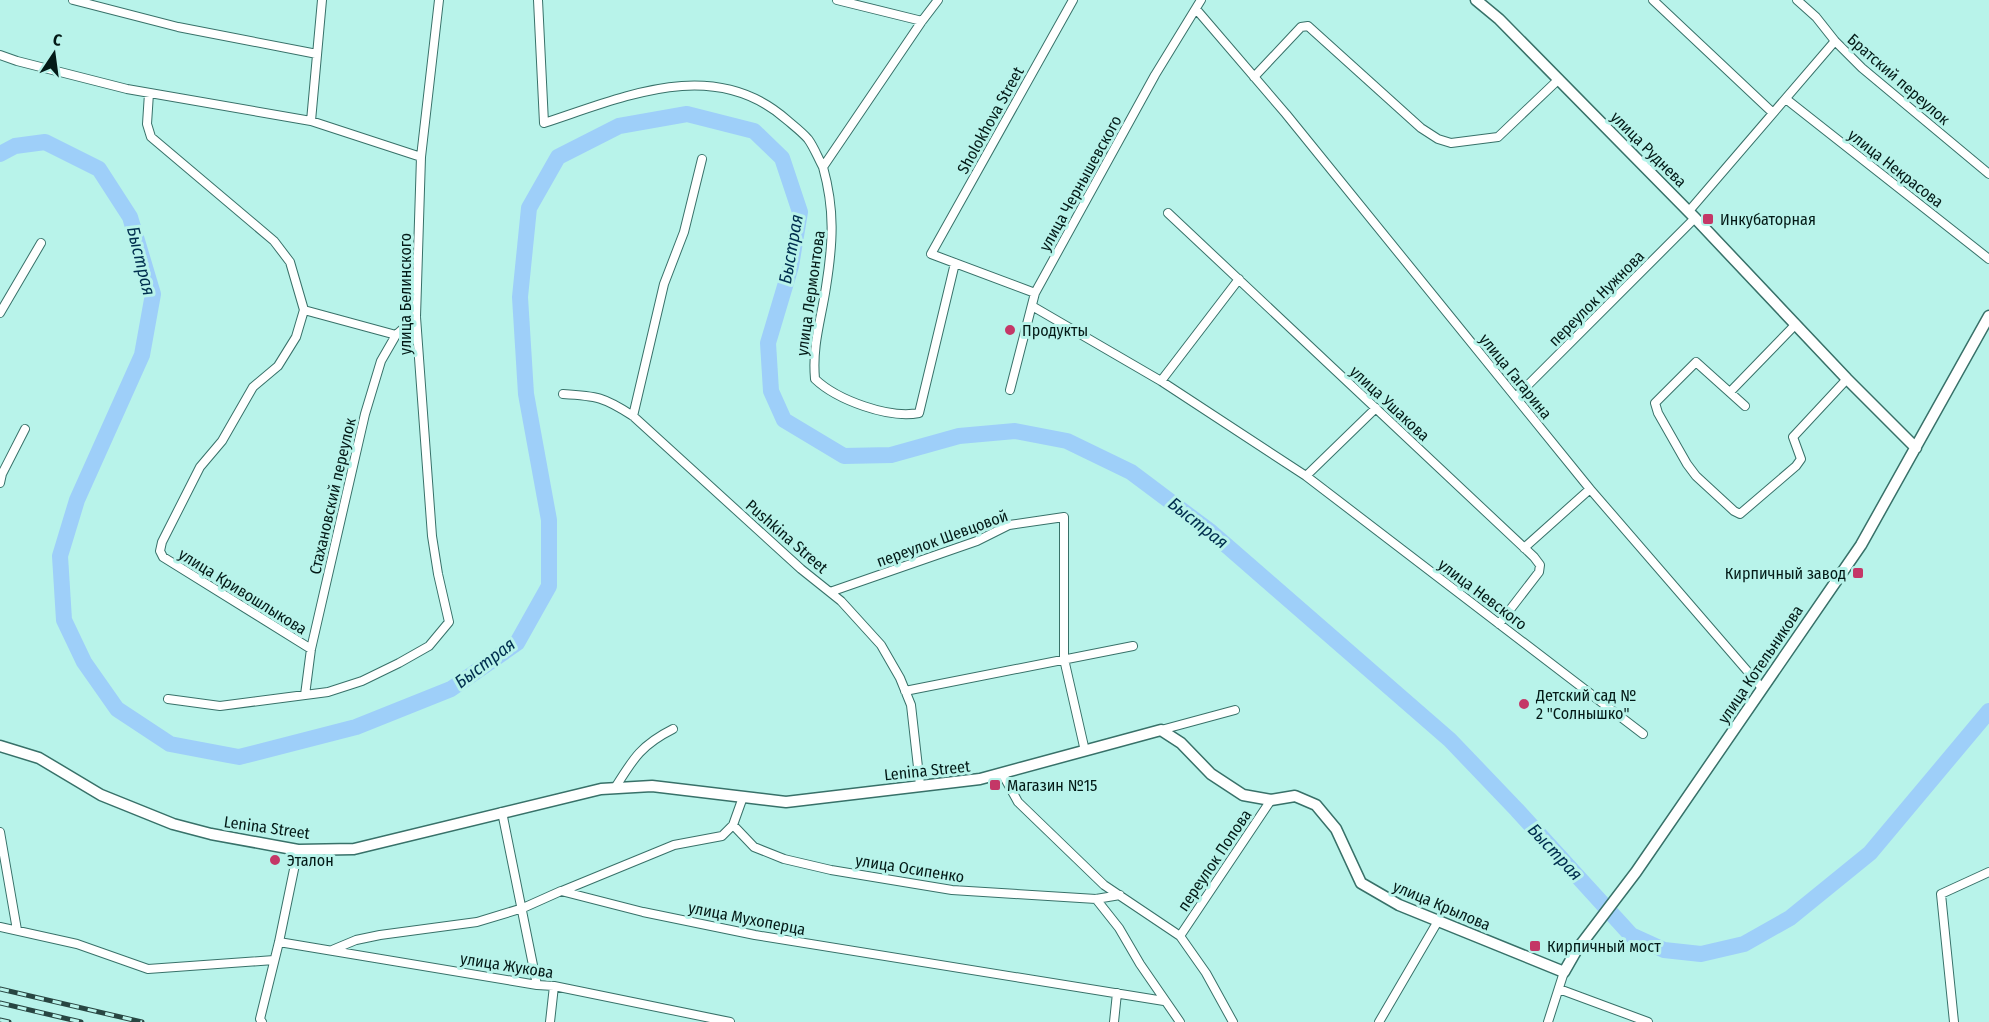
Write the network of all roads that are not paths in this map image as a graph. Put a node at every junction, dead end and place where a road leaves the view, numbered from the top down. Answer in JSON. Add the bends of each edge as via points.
{"nodes":[{"id":1,"x":73,"y":0,"type":"edge"},
{"id":2,"x":322,"y":0,"type":"edge"},
{"id":3,"x":439,"y":0,"type":"edge"},
{"id":4,"x":538,"y":0,"type":"edge"},
{"id":5,"x":837,"y":0,"type":"edge"},
{"id":6,"x":938,"y":0,"type":"edge"},
{"id":7,"x":1073,"y":0,"type":"edge"},
{"id":8,"x":1201,"y":0,"type":"edge"},
{"id":9,"x":1476,"y":0,"type":"edge"},
{"id":10,"x":1653,"y":0,"type":"edge"},
{"id":11,"x":1797,"y":0,"type":"edge"},
{"id":12,"x":1196,"y":9,"type":"junction"},
{"id":13,"x":922,"y":21,"type":"junction"},
{"id":14,"x":1835,"y":41,"type":"junction"},
{"id":15,"x":316,"y":54,"type":"junction"},
{"id":16,"x":0,"y":55,"type":"edge"},
{"id":17,"x":1254,"y":77,"type":"junction"},
{"id":18,"x":1559,"y":80,"type":"junction"},
{"id":19,"x":149,"y":93,"type":"junction"},
{"id":20,"x":1786,"y":99,"type":"junction"},
{"id":21,"x":1773,"y":113,"type":"junction"},
{"id":22,"x":311,"y":121,"type":"junction"},
{"id":23,"x":421,"y":158,"type":"junction"},
{"id":24,"x":702,"y":159,"type":"dead end"},
{"id":25,"x":823,"y":167,"type":"junction"},
{"id":26,"x":1989,"y":174,"type":"edge"},
{"id":27,"x":1168,"y":213,"type":"dead end"},
{"id":28,"x":1692,"y":214,"type":"junction"},
{"id":29,"x":41,"y":243,"type":"dead end"},
{"id":30,"x":1989,"y":259,"type":"edge"},
{"id":31,"x":955,"y":263,"type":"junction"},
{"id":32,"x":1239,"y":279,"type":"junction"},
{"id":33,"x":1035,"y":293,"type":"junction"},
{"id":34,"x":1032,"y":306,"type":"junction"},
{"id":35,"x":304,"y":310,"type":"junction"},
{"id":36,"x":0,"y":313,"type":"edge"},
{"id":37,"x":1989,"y":316,"type":"edge"},
{"id":38,"x":416,"y":317,"type":"junction"},
{"id":39,"x":1796,"y":324,"type":"junction"},
{"id":40,"x":396,"y":335,"type":"junction"},
{"id":41,"x":1847,"y":379,"type":"junction"},
{"id":42,"x":1161,"y":381,"type":"junction"},
{"id":43,"x":1010,"y":390,"type":"dead end"},
{"id":44,"x":1730,"y":393,"type":"junction"},
{"id":45,"x":563,"y":394,"type":"dead end"},
{"id":46,"x":1516,"y":397,"type":"junction"},
{"id":47,"x":1744,"y":406,"type":"dead end"},
{"id":48,"x":1376,"y":408,"type":"junction"},
{"id":49,"x":633,"y":416,"type":"junction"},
{"id":50,"x":25,"y":429,"type":"dead end"},
{"id":51,"x":1916,"y":448,"type":"junction"},
{"id":52,"x":1,"y":474,"type":"edge"},
{"id":53,"x":1306,"y":476,"type":"junction"},
{"id":54,"x":0,"y":483,"type":"edge"},
{"id":55,"x":1590,"y":489,"type":"junction"},
{"id":56,"x":1524,"y":548,"type":"junction"},
{"id":57,"x":830,"y":592,"type":"junction"},
{"id":58,"x":1499,"y":624,"type":"junction"},
{"id":59,"x":1132,"y":646,"type":"dead end"},
{"id":60,"x":311,"y":649,"type":"junction"},
{"id":61,"x":1064,"y":660,"type":"junction"},
{"id":62,"x":1762,"y":688,"type":"junction"},
{"id":63,"x":905,"y":691,"type":"junction"},
{"id":64,"x":305,"y":695,"type":"junction"},
{"id":65,"x":168,"y":699,"type":"dead end"},
{"id":66,"x":1235,"y":710,"type":"dead end"},
{"id":67,"x":673,"y":729,"type":"dead end"},
{"id":68,"x":1161,"y":730,"type":"junction"},
{"id":69,"x":1643,"y":734,"type":"dead end"},
{"id":70,"x":0,"y":746,"type":"edge"},
{"id":71,"x":1085,"y":751,"type":"junction"},
{"id":72,"x":1002,"y":773,"type":"junction"},
{"id":73,"x":920,"y":785,"type":"junction"},
{"id":74,"x":615,"y":788,"type":"junction"},
{"id":75,"x":743,"y":798,"type":"junction"},
{"id":76,"x":1271,"y":800,"type":"junction"},
{"id":77,"x":502,"y":812,"type":"junction"},
{"id":78,"x":733,"y":825,"type":"junction"},
{"id":79,"x":0,"y":832,"type":"edge"},
{"id":80,"x":298,"y":850,"type":"junction"},
{"id":81,"x":1989,"y":872,"type":"edge"},
{"id":82,"x":561,"y":891,"type":"junction"},
{"id":83,"x":1120,"y":895,"type":"junction"},
{"id":84,"x":1096,"y":899,"type":"junction"},
{"id":85,"x":523,"y":908,"type":"junction"},
{"id":86,"x":1438,"y":921,"type":"junction"},
{"id":87,"x":0,"y":927,"type":"edge"},
{"id":88,"x":17,"y":930,"type":"junction"},
{"id":89,"x":1180,"y":936,"type":"junction"},
{"id":90,"x":279,"y":942,"type":"junction"},
{"id":91,"x":332,"y":950,"type":"junction"},
{"id":92,"x":274,"y":960,"type":"junction"},
{"id":93,"x":1564,"y":972,"type":"junction"},
{"id":94,"x":537,"y":985,"type":"junction"},
{"id":95,"x":554,"y":986,"type":"junction"},
{"id":96,"x":1559,"y":989,"type":"junction"},
{"id":97,"x":1117,"y":993,"type":"junction"},
{"id":98,"x":1164,"y":1001,"type":"junction"},
{"id":99,"x":262,"y":1022,"type":"edge"},
{"id":100,"x":550,"y":1022,"type":"edge"},
{"id":101,"x":730,"y":1022,"type":"edge"},
{"id":102,"x":1114,"y":1022,"type":"edge"},
{"id":103,"x":1180,"y":1022,"type":"edge"},
{"id":104,"x":1233,"y":1022,"type":"edge"},
{"id":105,"x":1379,"y":1022,"type":"edge"},
{"id":106,"x":1548,"y":1022,"type":"edge"},
{"id":107,"x":1648,"y":1022,"type":"edge"},
{"id":108,"x":1954,"y":1022,"type":"edge"}],
"edges":[{"from":1,"to":15,"type":"street","via":[[178,27]]},
{"from":2,"to":15,"type":"street"},
{"from":3,"to":23,"type":"street","name":"улица Белинского"},
{"from":4,"to":25,"type":"street","via":[[544,123],[629,95],[676,85],[729,89],[756,97],[778,112],[807,139]]},
{"from":5,"to":13,"type":"street"},
{"from":6,"to":13,"type":"street"},
{"from":7,"to":31,"type":"street","name":"Sholokhova Street","via":[[930,254]]},
{"from":8,"to":12,"type":"street","name":"улица Чернышевского"},
{"from":9,"to":18,"type":"street","name":"улица Руднева"},
{"from":10,"to":21,"type":"street"},
{"from":11,"to":14,"type":"street","name":"Братский переулок"},
{"from":12,"to":17,"type":"street","name":"улица Гагарина"},
{"from":12,"to":33,"type":"street","name":"улица Чернышевского","via":[[1155,75]]},
{"from":13,"to":25,"type":"street"},
{"from":14,"to":20,"type":"street","name":"переулок Нужнова"},
{"from":14,"to":26,"type":"street","name":"Братский переулок"},
{"from":15,"to":22,"type":"street"},
{"from":16,"to":19,"type":"street"},
{"from":17,"to":18,"type":"street","via":[[1301,27],[1308,26],[1421,128],[1451,143],[1498,136]]},
{"from":17,"to":46,"type":"street","name":"улица Гагарина"},
{"from":18,"to":28,"type":"street","name":"улица Руднева"},
{"from":19,"to":22,"type":"street"},
{"from":19,"to":35,"type":"street","via":[[147,124],[151,137],[274,241],[290,262]]},
{"from":20,"to":21,"type":"street","name":"переулок Нужнова"},
{"from":20,"to":30,"type":"street","name":"улица Некрасова"},
{"from":21,"to":28,"type":"street","name":"переулок Нужнова"},
{"from":22,"to":23,"type":"street"},
{"from":23,"to":38,"type":"street","name":"улица Белинского"},
{"from":24,"to":49,"type":"street","via":[[684,232],[664,284]]},
{"from":25,"to":31,"type":"street","name":"улица Лермонтова","via":[[833,221],[813,362],[815,380],[825,388],[888,412],[906,416],[919,413]]},
{"from":27,"to":32,"type":"street","name":"улица Ушакова"},
{"from":28,"to":39,"type":"street","name":"улица Руднева"},
{"from":28,"to":46,"type":"street","name":"переулок Нужнова"},
{"from":29,"to":36,"type":"street"},
{"from":31,"to":33,"type":"street"},
{"from":32,"to":42,"type":"street"},
{"from":32,"to":48,"type":"street","name":"улица Ушакова"},
{"from":33,"to":34,"type":"street","name":"улица Чернышевского"},
{"from":34,"to":42,"type":"street","name":"улица Невского"},
{"from":34,"to":43,"type":"street","name":"улица Чернышевского"},
{"from":35,"to":40,"type":"street"},
{"from":35,"to":60,"type":"street","name":"улица Кривошлыкова","via":[[296,337],[278,366],[252,387],[222,441],[200,467],[160,550],[163,557]]},
{"from":37,"to":51,"type":"street","name":"улица Котельникова"},
{"from":38,"to":40,"type":"street","name":"Стахановский переулок"},
{"from":38,"to":64,"type":"street","name":"улица Белинского","via":[[432,536],[449,622],[429,646],[399,663],[328,692]]},
{"from":39,"to":41,"type":"street","name":"улица Руднева"},
{"from":39,"to":44,"type":"street"},
{"from":40,"to":60,"type":"street","name":"Стахановский переулок","via":[[381,361],[365,414]]},
{"from":41,"to":44,"type":"street","via":[[1793,437],[1801,459],[1796,466],[1740,514],[1691,470],[1655,403],[1696,362]]},
{"from":41,"to":51,"type":"street","name":"улица Руднева"},
{"from":42,"to":53,"type":"street","name":"улица Невского"},
{"from":44,"to":47,"type":"street"},
{"from":45,"to":49,"type":"street","name":"Pushkina Street","via":[[594,395]]},
{"from":46,"to":55,"type":"street","name":"улица Гагарина"},
{"from":48,"to":53,"type":"street"},
{"from":48,"to":56,"type":"street","name":"улица Ушакова"},
{"from":49,"to":57,"type":"street","name":"Pushkina Street"},
{"from":50,"to":52,"type":"street"},
{"from":51,"to":62,"type":"street","name":"улица Котельникова","via":[[1861,545]]},
{"from":52,"to":54,"type":"street"},
{"from":53,"to":58,"type":"street","name":"улица Невского"},
{"from":55,"to":56,"type":"street"},
{"from":55,"to":62,"type":"street","name":"улица Гагарина"},
{"from":56,"to":58,"type":"street","name":"улица Ушакова","via":[[1540,565],[1539,572]]},
{"from":57,"to":61,"type":"street","name":"переулок Шевцовой","via":[[977,541],[1009,525],[1064,517]]},
{"from":57,"to":63,"type":"street","name":"Pushkina Street","via":[[881,645]]},
{"from":58,"to":69,"type":"street","name":"улица Невского"},
{"from":59,"to":61,"type":"street"},
{"from":60,"to":64,"type":"street","name":"Стахановский переулок"},
{"from":61,"to":63,"type":"street"},
{"from":61,"to":71,"type":"street"},
{"from":62,"to":93,"type":"street","name":"улица Котельникова"},
{"from":63,"to":73,"type":"street","name":"Pushkina Street","via":[[911,705]]},
{"from":64,"to":65,"type":"street","via":[[220,706]]},
{"from":66,"to":68,"type":"street","name":"Lenina Street"},
{"from":67,"to":74,"type":"street","via":[[652,739],[637,754]]},
{"from":68,"to":71,"type":"street","name":"Lenina Street"},
{"from":68,"to":76,"type":"street","name":"улица Крылова","via":[[1181,743],[1211,774],[1243,795]]},
{"from":70,"to":80,"type":"street","name":"Lenina Street","via":[[39,758],[101,795],[173,824]]},
{"from":71,"to":72,"type":"street","name":"Lenina Street"},
{"from":72,"to":73,"type":"street","name":"Lenina Street"},
{"from":72,"to":83,"type":"street","via":[[1018,802],[1104,885]]},
{"from":73,"to":75,"type":"street","name":"Lenina Street","via":[[786,802]]},
{"from":74,"to":75,"type":"street","name":"Lenina Street","via":[[652,786]]},
{"from":74,"to":77,"type":"street","name":"Lenina Street"},
{"from":75,"to":78,"type":"street"},
{"from":76,"to":86,"type":"street","name":"улица Крылова","via":[[1294,796],[1316,805],[1336,829],[1361,883]]},
{"from":76,"to":89,"type":"street","name":"переулок Попова"},
{"from":77,"to":80,"type":"street","name":"Lenina Street","via":[[354,849]]},
{"from":77,"to":85,"type":"street"},
{"from":78,"to":82,"type":"street","via":[[722,836],[674,845]]},
{"from":78,"to":84,"type":"street","name":"улица Осипенко","via":[[754,847],[784,860],[831,870],[952,890]]},
{"from":79,"to":88,"type":"street"},
{"from":80,"to":90,"type":"street"},
{"from":81,"to":108,"type":"street","via":[[1941,894]]},
{"from":82,"to":85,"type":"street"},
{"from":82,"to":97,"type":"street","name":"улица Мухоперца","via":[[755,934]]},
{"from":83,"to":84,"type":"street","name":"улица Осипенко"},
{"from":83,"to":89,"type":"street"},
{"from":84,"to":98,"type":"street","via":[[1119,928]]},
{"from":85,"to":91,"type":"street","via":[[477,922],[356,940]]},
{"from":85,"to":94,"type":"street"},
{"from":86,"to":93,"type":"street","name":"улица Крылова"},
{"from":86,"to":105,"type":"street"},
{"from":87,"to":88,"type":"street"},
{"from":88,"to":92,"type":"street","via":[[77,944],[148,969]]},
{"from":89,"to":104,"type":"street"},
{"from":90,"to":91,"type":"street","name":"улица Жукова"},
{"from":90,"to":92,"type":"street"},
{"from":91,"to":94,"type":"street","name":"улица Жукова"},
{"from":92,"to":99,"type":"street"},
{"from":93,"to":96,"type":"street","name":"улица Котельникова"},
{"from":94,"to":95,"type":"street","name":"улица Жукова"},
{"from":95,"to":100,"type":"street"},
{"from":95,"to":101,"type":"street","name":"улица Жукова"},
{"from":96,"to":106,"type":"street","name":"улица Котельникова"},
{"from":96,"to":107,"type":"street"},
{"from":97,"to":98,"type":"street","name":"улица Мухоперца"},
{"from":97,"to":102,"type":"street"},
{"from":98,"to":103,"type":"street"}]}
